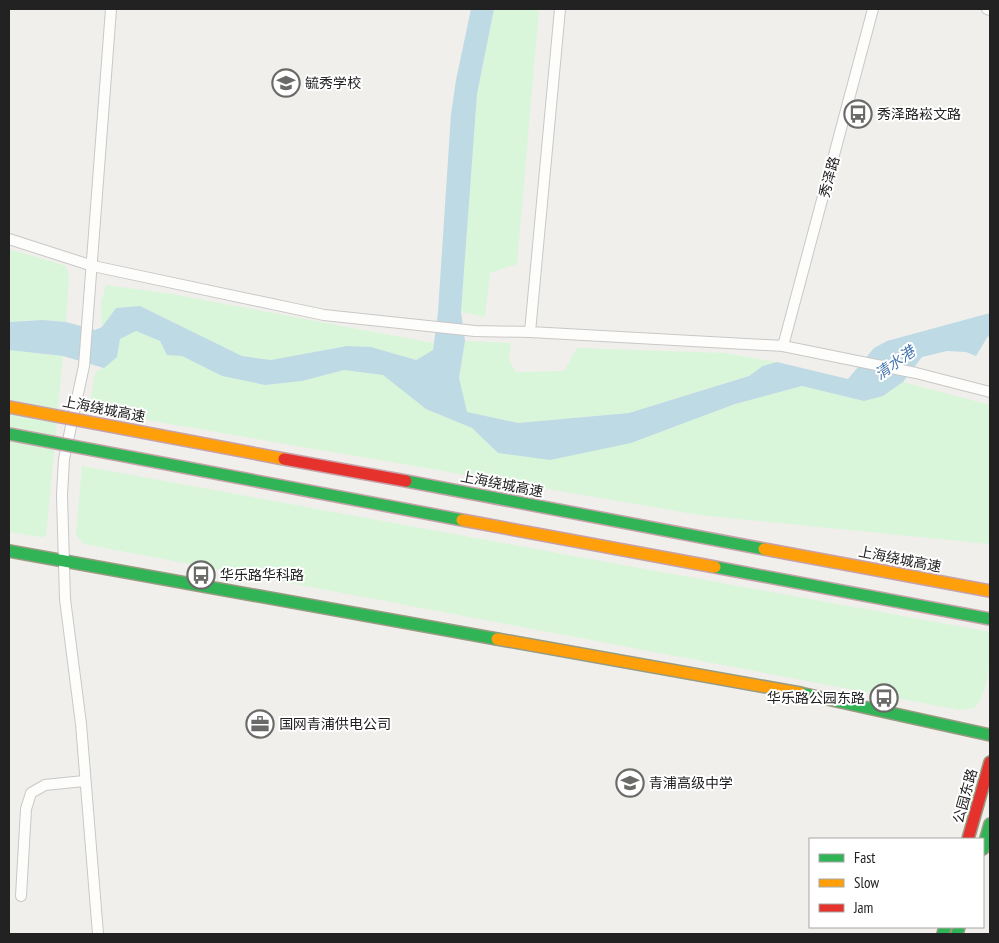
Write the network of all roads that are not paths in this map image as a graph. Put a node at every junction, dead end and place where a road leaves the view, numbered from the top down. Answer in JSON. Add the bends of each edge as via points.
{"nodes":[{"id":1,"x":111,"y":9,"type":"edge"},
{"id":2,"x":560,"y":9,"type":"edge"},
{"id":3,"x":873,"y":9,"type":"edge"},
{"id":4,"x":987,"y":9,"type":"edge"},
{"id":5,"x":990,"y":10,"type":"edge"},
{"id":6,"x":9,"y":239,"type":"edge"},
{"id":7,"x":93,"y":266,"type":"junction"},
{"id":8,"x":530,"y":332,"type":"junction"},
{"id":9,"x":783,"y":346,"type":"junction"},
{"id":10,"x":990,"y":392,"type":"edge"},
{"id":11,"x":9,"y":406,"type":"edge"},
{"id":12,"x":9,"y":434,"type":"edge"},
{"id":13,"x":9,"y":551,"type":"edge"},
{"id":14,"x":66,"y":561,"type":"junction"},
{"id":15,"x":990,"y":591,"type":"edge"},
{"id":16,"x":990,"y":619,"type":"edge"},
{"id":17,"x":990,"y":734,"type":"edge"},
{"id":18,"x":990,"y":762,"type":"edge"},
{"id":19,"x":84,"y":781,"type":"junction"},
{"id":20,"x":990,"y":824,"type":"edge"},
{"id":21,"x":968,"y":838,"type":"edge"},
{"id":22,"x":984,"y":845,"type":"edge"},
{"id":23,"x":21,"y":896,"type":"dead end"},
{"id":24,"x":98,"y":934,"type":"edge"}],
"edges":[{"from":1,"to":7,"type":"street"},
{"from":2,"to":8,"type":"street"},
{"from":3,"to":9,"type":"street","name":"秀泽路"},
{"from":4,"to":5,"type":"street"},
{"from":6,"to":7,"type":"street"},
{"from":7,"to":8,"type":"street","via":[[324,315],[474,331]]},
{"from":7,"to":14,"type":"street","via":[[84,366],[64,459],[62,495]]},
{"from":8,"to":9,"type":"street"},
{"from":9,"to":10,"type":"street","via":[[916,372]]},
{"from":11,"to":15,"type":"main road","name":"上海绕城高速","bridge":true},
{"from":12,"to":16,"type":"main road","bridge":true},
{"from":13,"to":14,"type":"main road"},
{"from":14,"to":17,"type":"main road","via":[[817,696]]},
{"from":14,"to":19,"type":"street","via":[[65,599],[81,724]]},
{"from":18,"to":21,"type":"main road","name":"公园东路"},
{"from":19,"to":23,"type":"street","via":[[45,785],[31,792],[26,810]]},
{"from":19,"to":24,"type":"street"},
{"from":20,"to":22,"type":"main road"}]}
